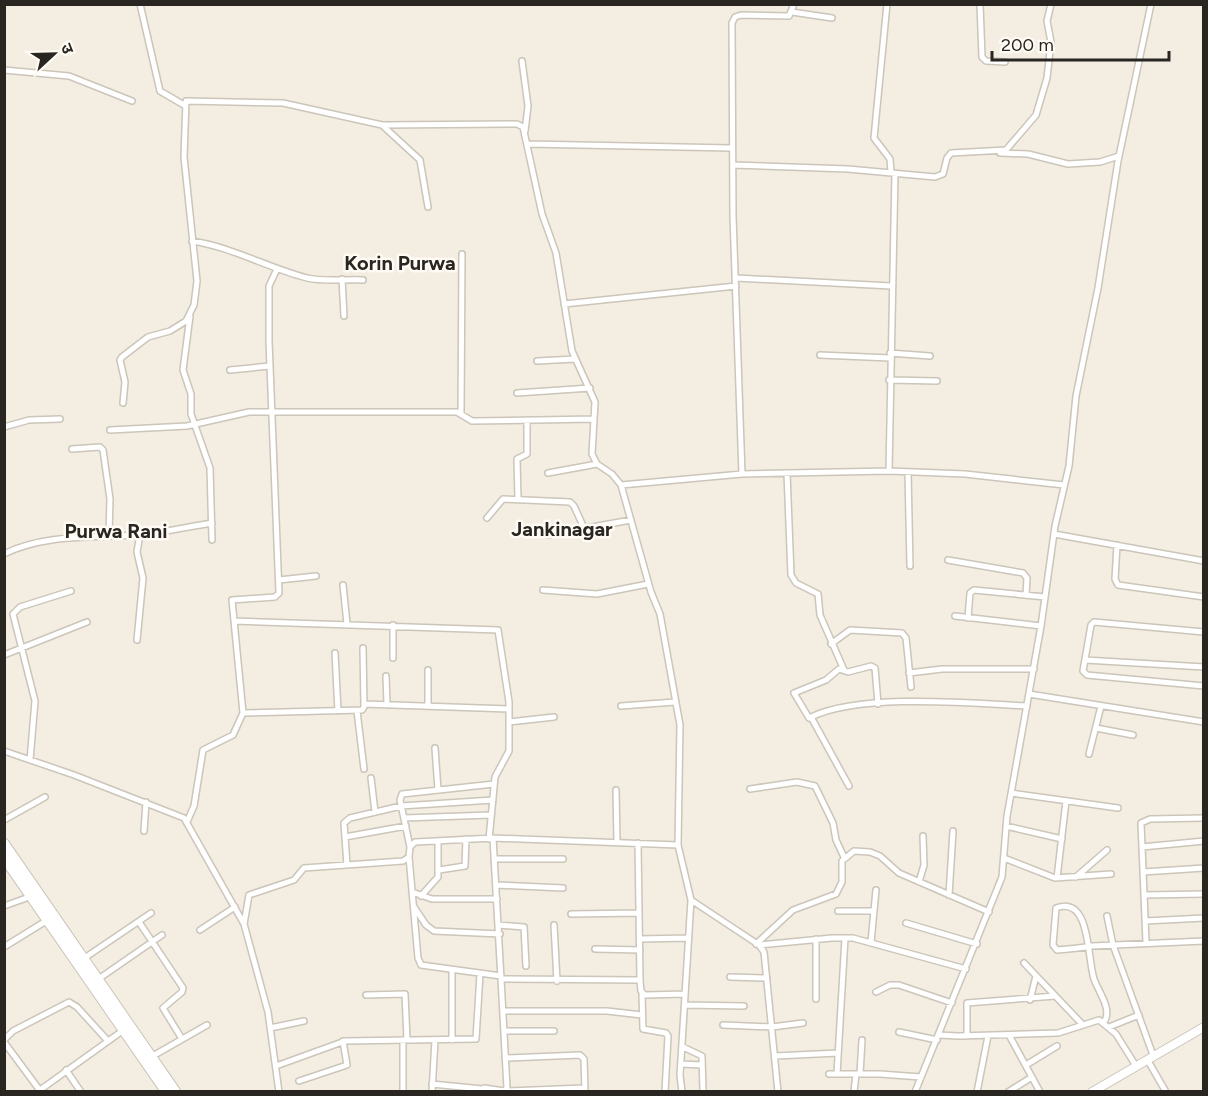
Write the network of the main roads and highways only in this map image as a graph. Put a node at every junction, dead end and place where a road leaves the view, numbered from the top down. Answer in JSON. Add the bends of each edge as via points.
{"nodes":[{"id":1,"x":4,"y":843,"type":"edge"},
{"id":2,"x":4,"y":858,"type":"edge"},
{"id":3,"x":34,"y":895,"type":"junction"},
{"id":4,"x":1203,"y":1027,"type":"edge"},
{"id":5,"x":126,"y":1028,"type":"junction"},
{"id":6,"x":166,"y":1092,"type":"edge"},
{"id":7,"x":176,"y":1092,"type":"edge"},
{"id":8,"x":1092,"y":1092,"type":"edge"}],
"edges":[{"from":1,"to":3,"type":"highway"},
{"from":2,"to":3,"type":"highway"},
{"from":3,"to":5,"type":"highway","via":[[83,959]]},
{"from":3,"to":5,"type":"highway","via":[[46,921]]},
{"from":4,"to":8,"type":"main road"},
{"from":5,"to":6,"type":"highway"},
{"from":5,"to":7,"type":"highway"}]}
